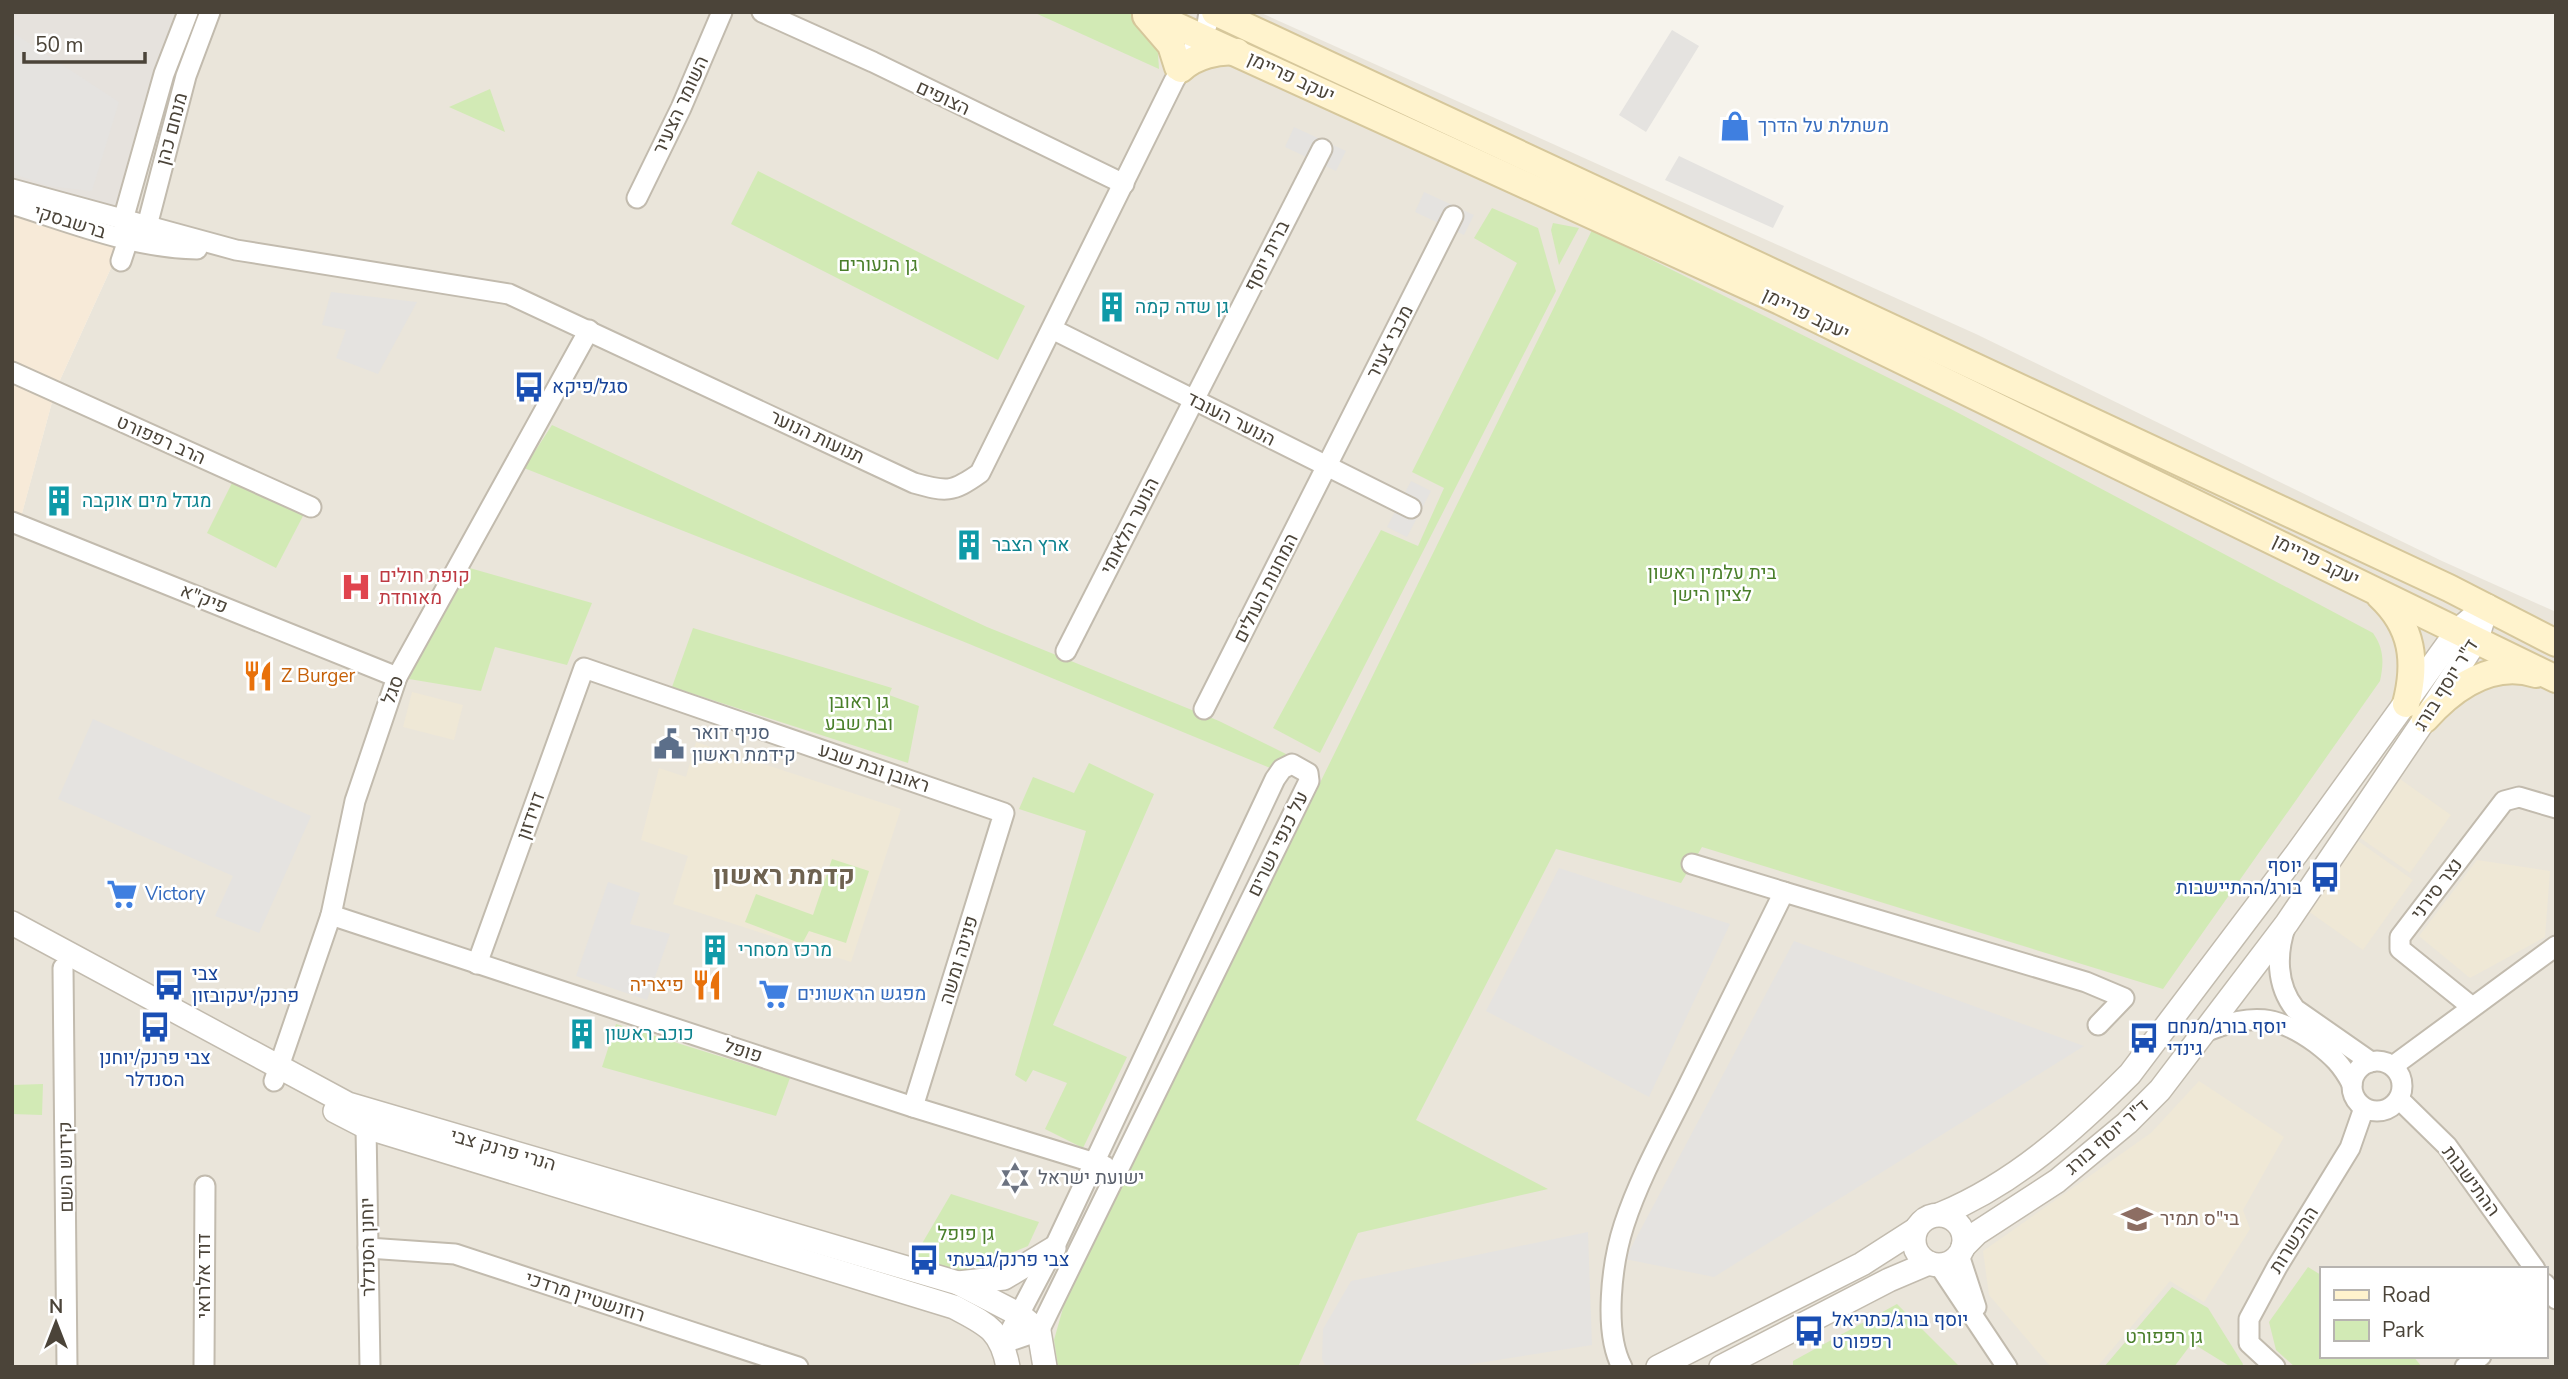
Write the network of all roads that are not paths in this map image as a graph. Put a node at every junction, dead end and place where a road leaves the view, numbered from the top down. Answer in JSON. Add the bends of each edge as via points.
{"nodes":[{"id":1,"x":188,"y":12,"type":"edge"},
{"id":2,"x":210,"y":12,"type":"edge"},
{"id":3,"x":722,"y":12,"type":"edge"},
{"id":4,"x":762,"y":12,"type":"edge"},
{"id":5,"x":1144,"y":12,"type":"edge"},
{"id":6,"x":1215,"y":12,"type":"edge"},
{"id":7,"x":1203,"y":23,"type":"edge"},
{"id":8,"x":1237,"y":52,"type":"junction"},
{"id":9,"x":1178,"y":73,"type":"junction"},
{"id":10,"x":1322,"y":149,"type":"dead end"},
{"id":11,"x":1124,"y":184,"type":"junction"},
{"id":12,"x":12,"y":189,"type":"edge"},
{"id":13,"x":637,"y":198,"type":"dead end"},
{"id":14,"x":12,"y":204,"type":"edge"},
{"id":15,"x":1453,"y":216,"type":"dead end"},
{"id":16,"x":122,"y":220,"type":"junction"},
{"id":17,"x":146,"y":226,"type":"junction"},
{"id":18,"x":128,"y":240,"type":"junction"},
{"id":19,"x":236,"y":250,"type":"junction"},
{"id":20,"x":121,"y":261,"type":"dead end"},
{"id":21,"x":1052,"y":329,"type":"junction"},
{"id":22,"x":589,"y":330,"type":"junction"},
{"id":23,"x":12,"y":372,"type":"edge"},
{"id":24,"x":1194,"y":401,"type":"junction"},
{"id":25,"x":1328,"y":468,"type":"junction"},
{"id":26,"x":311,"y":507,"type":"dead end"},
{"id":27,"x":1411,"y":508,"type":"dead end"},
{"id":28,"x":14,"y":528,"type":"edge"},
{"id":29,"x":2368,"y":585,"type":"junction"},
{"id":30,"x":2487,"y":606,"type":"junction"},
{"id":31,"x":2467,"y":634,"type":"junction"},
{"id":32,"x":2556,"y":643,"type":"edge"},
{"id":33,"x":1066,"y":651,"type":"dead end"},
{"id":34,"x":584,"y":668,"type":"joint"},
{"id":35,"x":397,"y":677,"type":"junction"},
{"id":36,"x":2556,"y":680,"type":"edge"},
{"id":37,"x":1204,"y":709,"type":"dead end"},
{"id":38,"x":2415,"y":712,"type":"junction"},
{"id":39,"x":2556,"y":808,"type":"edge"},
{"id":40,"x":1004,"y":813,"type":"joint"},
{"id":41,"x":1692,"y":864,"type":"dead end"},
{"id":42,"x":1784,"y":892,"type":"junction"},
{"id":43,"x":331,"y":915,"type":"junction"},
{"id":44,"x":12,"y":923,"type":"edge"},
{"id":45,"x":2287,"y":923,"type":"junction"},
{"id":46,"x":12,"y":937,"type":"edge"},
{"id":47,"x":2556,"y":946,"type":"edge"},
{"id":48,"x":477,"y":964,"type":"junction"},
{"id":49,"x":64,"y":968,"type":"junction"},
{"id":50,"x":2472,"y":1007,"type":"junction"},
{"id":51,"x":2098,"y":1026,"type":"dead end"},
{"id":52,"x":2207,"y":1031,"type":"junction"},
{"id":53,"x":2371,"y":1062,"type":"junction"},
{"id":54,"x":2393,"y":1066,"type":"junction"},
{"id":55,"x":277,"y":1074,"type":"junction"},
{"id":56,"x":2352,"y":1084,"type":"junction"},
{"id":57,"x":2399,"y":1099,"type":"junction"},
{"id":58,"x":913,"y":1107,"type":"junction"},
{"id":59,"x":2364,"y":1108,"type":"junction"},
{"id":60,"x":366,"y":1127,"type":"junction"},
{"id":61,"x":1094,"y":1163,"type":"junction"},
{"id":62,"x":1117,"y":1169,"type":"junction"},
{"id":63,"x":205,"y":1186,"type":"dead end"},
{"id":64,"x":1941,"y":1214,"type":"junction"},
{"id":65,"x":1915,"y":1230,"type":"junction"},
{"id":66,"x":368,"y":1248,"type":"junction"},
{"id":67,"x":1054,"y":1248,"type":"junction"},
{"id":68,"x":1948,"y":1258,"type":"junction"},
{"id":69,"x":2534,"y":1267,"type":"edge"},
{"id":70,"x":958,"y":1283,"type":"junction"},
{"id":71,"x":1020,"y":1314,"type":"junction"},
{"id":72,"x":1039,"y":1331,"type":"junction"},
{"id":73,"x":1004,"y":1343,"type":"junction"},
{"id":74,"x":67,"y":1367,"type":"edge"},
{"id":75,"x":204,"y":1367,"type":"edge"},
{"id":76,"x":370,"y":1367,"type":"edge"},
{"id":77,"x":798,"y":1367,"type":"edge"},
{"id":78,"x":1008,"y":1367,"type":"edge"},
{"id":79,"x":1045,"y":1367,"type":"edge"},
{"id":80,"x":1622,"y":1367,"type":"edge"},
{"id":81,"x":1658,"y":1367,"type":"edge"},
{"id":82,"x":1721,"y":1367,"type":"edge"},
{"id":83,"x":2007,"y":1367,"type":"edge"},
{"id":84,"x":2275,"y":1367,"type":"edge"}],
"edges":[{"from":1,"to":16,"type":"street","name":"מנחם כהן","via":[[164,74]]},
{"from":2,"to":17,"type":"street","name":"מנחם כהן","via":[[186,76]]},
{"from":3,"to":13,"type":"street","name":"השומר הצעיר"},
{"from":4,"to":11,"type":"street","name":"הצופים"},
{"from":5,"to":7,"type":"main road","name":"יעקב פריימן"},
{"from":5,"to":9,"type":"main road","via":[[1171,45]]},
{"from":6,"to":30,"type":"main road","name":"יעקב פריימן"},
{"from":7,"to":8,"type":"main road","name":"יעקב פריימן"},
{"from":7,"to":9,"type":"street","name":"תנועות הנוער"},
{"from":8,"to":9,"type":"main road","via":[[1213,53],[1188,63]]},
{"from":8,"to":29,"type":"main road","name":"יעקב פריימן","via":[[1780,301]]},
{"from":9,"to":11,"type":"street","name":"תנועות הנוער"},
{"from":10,"to":24,"type":"street","name":"ברית יוסף"},
{"from":11,"to":21,"type":"street","name":"תנועות הנוער"},
{"from":12,"to":16,"type":"street","name":"ברשבסקי"},
{"from":14,"to":18,"type":"street","name":"ברשבסקי"},
{"from":15,"to":25,"type":"street","name":"מכבי צעיר"},
{"from":16,"to":17,"type":"street","name":"תנועות הנוער"},
{"from":16,"to":18,"type":"street"},
{"from":17,"to":18,"type":"street"},
{"from":17,"to":19,"type":"street","name":"תנועות הנוער"},
{"from":18,"to":19,"type":"street","name":"תנועות הנוער","via":[[164,247]]},
{"from":18,"to":20,"type":"street"},
{"from":19,"to":22,"type":"street","name":"תנועות הנוער","via":[[509,294]]},
{"from":21,"to":22,"type":"street","name":"תנועות הנוער","via":[[980,473],[945,492],[914,483]]},
{"from":21,"to":24,"type":"street","name":"הנוער העובד"},
{"from":22,"to":35,"type":"street","name":"סגל"},
{"from":23,"to":26,"type":"street","name":"הרב רפפורט"},
{"from":24,"to":25,"type":"street","name":"הנוער העובד"},
{"from":24,"to":33,"type":"street","name":"הנוער הלאומי"},
{"from":25,"to":27,"type":"street","name":"הנוער העובד"},
{"from":25,"to":37,"type":"street","name":"המחנות העולים"},
{"from":28,"to":35,"type":"street","name":"פיק\"א"},
{"from":29,"to":31,"type":"main road","name":"יעקב פריימן"},
{"from":29,"to":38,"type":"main road","via":[[2395,609],[2407,634]]},
{"from":30,"to":31,"type":"street","name":"ד\"ר יוסף בורג"},
{"from":30,"to":32,"type":"main road","name":"יעקב פריימן"},
{"from":31,"to":36,"type":"main road","name":"יעקב פריימן"},
{"from":31,"to":38,"type":"street","name":"ד\"ר יוסף בורג"},
{"from":34,"to":40,"type":"street","name":"ראובן ובת שבע"},
{"from":34,"to":48,"type":"street","name":"דוידזון"},
{"from":35,"to":43,"type":"street","name":"סגל","via":[[355,801]]},
{"from":36,"to":38,"type":"main road","via":[[2529,672],[2488,673]]},
{"from":38,"to":45,"type":"street","name":"ד\"ר יוסף בורג"},
{"from":38,"to":64,"type":"street","name":"ד\"ר יוסף בורג","via":[[2130,1074],[2006,1180]]},
{"from":39,"to":50,"type":"street","name":"נצר סירני","via":[[2535,799],[2504,801],[2400,937],[2400,949]]},
{"from":40,"to":58,"type":"street","name":"פנינה ומשה"},
{"from":41,"to":42,"type":"street"},
{"from":42,"to":51,"type":"street","via":[[2086,982],[2124,998]]},
{"from":42,"to":80,"type":"street","via":[[1624,1225],[1612,1277],[1613,1324]]},
{"from":43,"to":48,"type":"street","name":"פופל"},
{"from":43,"to":55,"type":"street","name":"סגל"},
{"from":44,"to":55,"type":"street","name":"הנרי פרנק צבי"},
{"from":45,"to":52,"type":"street","name":"ד\"ר יוסף בורג"},
{"from":45,"to":53,"type":"street","via":[[2279,963],[2286,998]]},
{"from":46,"to":49,"type":"street","name":"הנרי פרנק צבי"},
{"from":47,"to":50,"type":"street"},
{"from":48,"to":58,"type":"street","name":"פופל"},
{"from":49,"to":55,"type":"street","name":"הנרי פרנק צבי"},
{"from":49,"to":74,"type":"street","name":"קידוש השם"},
{"from":50,"to":54,"type":"street"},
{"from":52,"to":56,"type":"street","via":[[2230,1022],[2276,1020],[2338,1059]]},
{"from":52,"to":68,"type":"street","name":"ד\"ר יוסף בורג","via":[[2127,1123],[2057,1181]]},
{"from":53,"to":54,"type":"street"},
{"from":53,"to":56,"type":"street","via":[[2358,1070]]},
{"from":54,"to":57,"type":"street","via":[[2402,1078]]},
{"from":55,"to":60,"type":"street","name":"הנרי פרנק צבי"},
{"from":55,"to":70,"type":"street","name":"הנרי פרנק צבי","via":[[348,1104]]},
{"from":56,"to":59,"type":"street","via":[[2355,1098]]},
{"from":57,"to":59,"type":"street","via":[[2387,1110]]},
{"from":57,"to":69,"type":"street","name":"ההתישבות","via":[[2447,1146]]},
{"from":58,"to":61,"type":"street","name":"פופל"},
{"from":59,"to":84,"type":"street","name":"ההכשרות","via":[[2350,1148],[2249,1319],[2249,1343]]},
{"from":60,"to":66,"type":"street","name":"יוחנן הסנדלר"},
{"from":60,"to":73,"type":"street","name":"הנרי פרנק צבי","via":[[954,1307],[983,1322]]},
{"from":61,"to":62,"type":"street","name":"פופל"},
{"from":61,"to":62,"type":"street","name":"על כנפי נשרים","via":[[1275,779],[1292,764],[1308,773],[1309,781]]},
{"from":61,"to":67,"type":"street","name":"על כנפי נשרים"},
{"from":62,"to":72,"type":"street","name":"על כנפי נשרים"},
{"from":63,"to":75,"type":"street","name":"דוד אלרואי"},
{"from":64,"to":65,"type":"street","via":[[1925,1218]]},
{"from":64,"to":68,"type":"street","via":[[1960,1225]]},
{"from":65,"to":68,"type":"street","via":[[1917,1253]]},
{"from":65,"to":81,"type":"street","via":[[1862,1264]]},
{"from":66,"to":76,"type":"street","name":"יוחנן הסנדלר"},
{"from":66,"to":77,"type":"street","name":"רוזנשטיין מרדכי","via":[[455,1254]]},
{"from":67,"to":70,"type":"street","via":[[1004,1278]]},
{"from":67,"to":71,"type":"street","name":"על כנפי נשרים"},
{"from":68,"to":82,"type":"street","name":"ד\"ר יוסף בורג","via":[[1889,1280]]},
{"from":68,"to":83,"type":"street"},
{"from":70,"to":71,"type":"street","name":"הנרי פרנק צבי"},
{"from":71,"to":72,"type":"street","name":"הנרי פרנק צבי"},
{"from":71,"to":73,"type":"street","name":"על כנפי נשרים"},
{"from":72,"to":73,"type":"street"},
{"from":72,"to":79,"type":"street"},
{"from":73,"to":78,"type":"street"}]}
